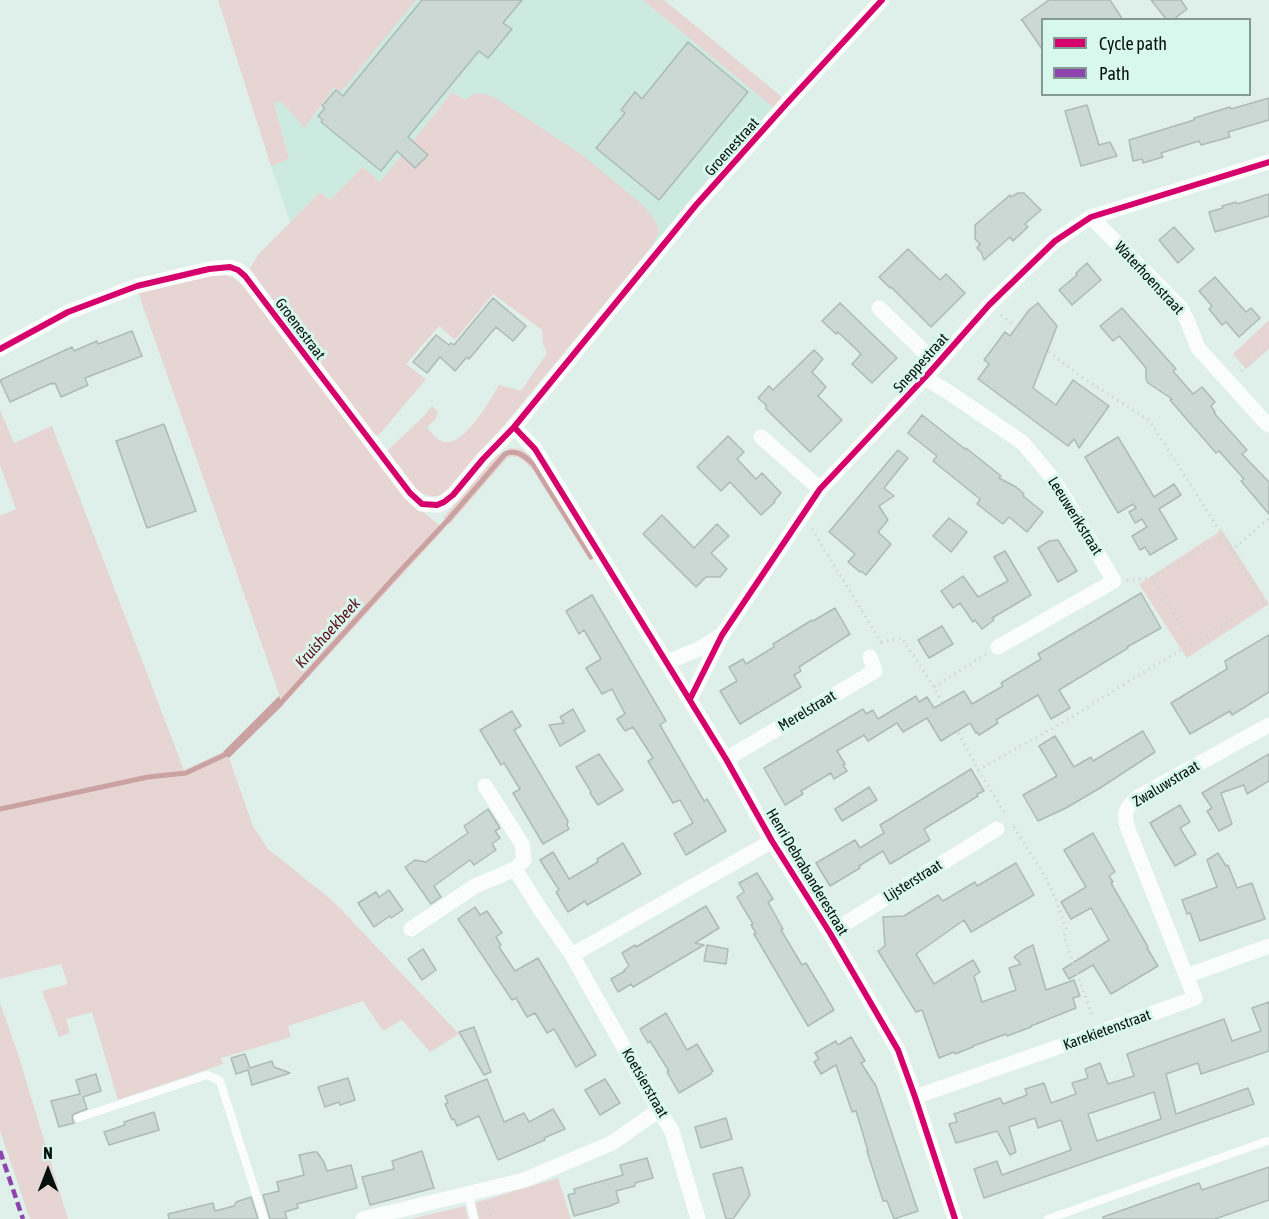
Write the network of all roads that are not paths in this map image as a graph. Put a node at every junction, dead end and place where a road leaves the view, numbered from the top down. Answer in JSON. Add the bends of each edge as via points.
{"nodes":[{"id":1,"x":882,"y":0,"type":"edge"},
{"id":2,"x":1269,"y":162,"type":"edge"},
{"id":3,"x":1091,"y":217,"type":"junction"},
{"id":4,"x":879,"y":308,"type":"dead end"},
{"id":5,"x":0,"y":349,"type":"edge"},
{"id":6,"x":937,"y":364,"type":"junction"},
{"id":7,"x":924,"y":378,"type":"junction"},
{"id":8,"x":1269,"y":425,"type":"edge"},
{"id":9,"x":514,"y":427,"type":"junction"},
{"id":10,"x":761,"y":437,"type":"dead end"},
{"id":11,"x":820,"y":489,"type":"junction"},
{"id":12,"x":722,"y":635,"type":"junction"},
{"id":13,"x":998,"y":647,"type":"road end"},
{"id":14,"x":870,"y":657,"type":"road end"},
{"id":15,"x":667,"y":662,"type":"junction"},
{"id":16,"x":690,"y":699,"type":"junction"},
{"id":17,"x":1269,"y":725,"type":"edge"},
{"id":18,"x":726,"y":759,"type":"junction"},
{"id":19,"x":485,"y":786,"type":"dead end"},
{"id":20,"x":997,"y":829,"type":"dead end"},
{"id":21,"x":772,"y":840,"type":"junction"},
{"id":22,"x":516,"y":869,"type":"junction"},
{"id":23,"x":411,"y":929,"type":"dead end"},
{"id":24,"x":830,"y":933,"type":"junction"},
{"id":25,"x":1269,"y":946,"type":"edge"},
{"id":26,"x":572,"y":955,"type":"junction"},
{"id":27,"x":1186,"y":976,"type":"junction"},
{"id":28,"x":915,"y":1097,"type":"junction"},
{"id":29,"x":659,"y":1110,"type":"junction"},
{"id":30,"x":78,"y":1118,"type":"dead end"},
{"id":31,"x":1267,"y":1141,"type":"dead end"},
{"id":32,"x":469,"y":1194,"type":"junction"},
{"id":33,"x":264,"y":1219,"type":"edge"},
{"id":34,"x":363,"y":1219,"type":"edge"},
{"id":35,"x":474,"y":1219,"type":"edge"},
{"id":36,"x":698,"y":1219,"type":"edge"},
{"id":37,"x":955,"y":1219,"type":"edge"},
{"id":38,"x":1048,"y":1219,"type":"edge"}],
"edges":[{"from":1,"to":9,"type":"street","name":"Groenestraat","via":[[696,205]]},
{"from":2,"to":3,"type":"street","name":"Sneppestraat"},
{"from":3,"to":6,"type":"street","name":"Sneppestraat","via":[[1055,241],[989,305]]},
{"from":3,"to":8,"type":"street","name":"Waterhoenstraat","via":[[1180,307],[1198,348]]},
{"from":4,"to":6,"type":"street","name":"Sneppestraat"},
{"from":5,"to":9,"type":"street","name":"Groenestraat","via":[[68,312],[137,286],[230,267],[245,276],[422,504],[437,505],[453,495]]},
{"from":6,"to":7,"type":"street","name":"Sneppestraat"},
{"from":7,"to":11,"type":"street","name":"Sneppestraat"},
{"from":7,"to":13,"type":"street","name":"Leeuwerikstraat","via":[[1023,443],[1054,480],[1114,581]]},
{"from":9,"to":15,"type":"street","name":"Henri Debrabanderestraat","via":[[535,449]]},
{"from":10,"to":11,"type":"street"},
{"from":11,"to":12,"type":"street","name":"Sneppestraat"},
{"from":12,"to":15,"type":"street","name":"Sneppestraat"},
{"from":12,"to":16,"type":"street","name":"Sneppestraat"},
{"from":14,"to":18,"type":"street","name":"Merelstraat","via":[[874,671]]},
{"from":15,"to":16,"type":"street","name":"Henri Debrabanderestraat"},
{"from":16,"to":18,"type":"street","name":"Henri Debrabanderestraat"},
{"from":17,"to":27,"type":"street","name":"Zwaluwstraat","via":[[1138,798],[1126,810],[1128,829]]},
{"from":18,"to":21,"type":"street","name":"Henri Debrabanderestraat"},
{"from":19,"to":22,"type":"street","via":[[522,844],[524,860]]},
{"from":20,"to":24,"type":"street","name":"Lijsterstraat"},
{"from":21,"to":24,"type":"street","name":"Henri Debrabanderestraat"},
{"from":21,"to":26,"type":"street"},
{"from":22,"to":23,"type":"street","via":[[475,886]]},
{"from":22,"to":26,"type":"street","name":"Koetsierstraat"},
{"from":24,"to":28,"type":"street","name":"Henri Debrabanderestraat","via":[[898,1050]]},
{"from":25,"to":27,"type":"street"},
{"from":26,"to":29,"type":"street","name":"Koetsierstraat"},
{"from":27,"to":28,"type":"street","name":"Karekietenstraat","via":[[1194,998]]},
{"from":28,"to":37,"type":"street","name":"Henri Debrabanderestraat"},
{"from":29,"to":32,"type":"street","via":[[612,1143],[524,1180]]},
{"from":29,"to":36,"type":"street","name":"Koetsierstraat","via":[[672,1131]]},
{"from":30,"to":33,"type":"lane","via":[[207,1074],[220,1081]]},
{"from":31,"to":38,"type":"lane"},
{"from":32,"to":34,"type":"street"},
{"from":32,"to":35,"type":"lane"}]}
